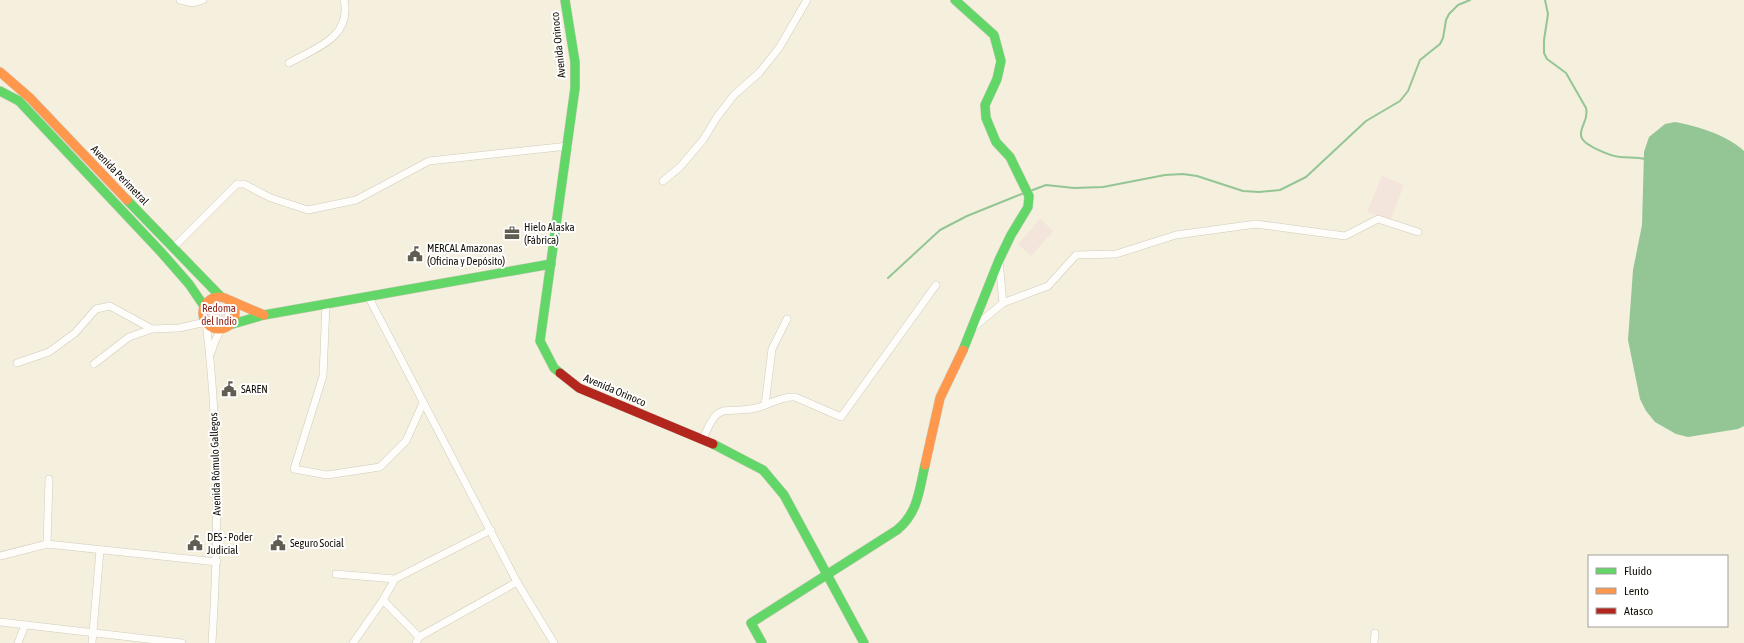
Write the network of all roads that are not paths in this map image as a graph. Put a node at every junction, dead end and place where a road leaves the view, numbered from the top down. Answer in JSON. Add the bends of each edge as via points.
{"nodes":[{"id":1,"x":180,"y":0,"type":"edge"},
{"id":2,"x":203,"y":0,"type":"edge"},
{"id":3,"x":344,"y":0,"type":"edge"},
{"id":4,"x":565,"y":0,"type":"edge"},
{"id":5,"x":807,"y":0,"type":"edge"},
{"id":6,"x":955,"y":0,"type":"edge"},
{"id":7,"x":289,"y":63,"type":"dead end"},
{"id":8,"x":0,"y":72,"type":"edge"},
{"id":9,"x":0,"y":91,"type":"edge"},
{"id":10,"x":568,"y":146,"type":"junction"},
{"id":11,"x":663,"y":181,"type":"dead end"},
{"id":12,"x":1418,"y":232,"type":"dead end"},
{"id":13,"x":173,"y":248,"type":"junction"},
{"id":14,"x":999,"y":260,"type":"junction"},
{"id":15,"x":551,"y":264,"type":"junction"},
{"id":16,"x":936,"y":285,"type":"dead end"},
{"id":17,"x":368,"y":296,"type":"junction"},
{"id":18,"x":224,"y":298,"type":"junction"},
{"id":19,"x":1003,"y":303,"type":"junction"},
{"id":20,"x":326,"y":304,"type":"junction"},
{"id":21,"x":204,"y":306,"type":"junction"},
{"id":22,"x":264,"y":314,"type":"junction"},
{"id":23,"x":788,"y":320,"type":"dead end"},
{"id":24,"x":206,"y":322,"type":"junction"},
{"id":25,"x":225,"y":327,"type":"junction"},
{"id":26,"x":972,"y":328,"type":"junction"},
{"id":27,"x":152,"y":329,"type":"junction"},
{"id":28,"x":210,"y":358,"type":"junction"},
{"id":29,"x":17,"y":363,"type":"dead end"},
{"id":30,"x":94,"y":364,"type":"dead end"},
{"id":31,"x":423,"y":403,"type":"junction"},
{"id":32,"x":765,"y":404,"type":"junction"},
{"id":33,"x":703,"y":439,"type":"junction"},
{"id":34,"x":49,"y":479,"type":"dead end"},
{"id":35,"x":491,"y":530,"type":"junction"},
{"id":36,"x":47,"y":544,"type":"junction"},
{"id":37,"x":100,"y":550,"type":"junction"},
{"id":38,"x":0,"y":556,"type":"edge"},
{"id":39,"x":217,"y":562,"type":"junction"},
{"id":40,"x":336,"y":574,"type":"dead end"},
{"id":41,"x":827,"y":575,"type":"junction"},
{"id":42,"x":395,"y":579,"type":"junction"},
{"id":43,"x":517,"y":582,"type":"junction"},
{"id":44,"x":383,"y":600,"type":"junction"},
{"id":45,"x":0,"y":622,"type":"edge"},
{"id":46,"x":25,"y":626,"type":"junction"},
{"id":47,"x":1375,"y":633,"type":"dead end"},
{"id":48,"x":94,"y":634,"type":"junction"},
{"id":49,"x":134,"y":640,"type":"edge"},
{"id":50,"x":418,"y":640,"type":"edge"},
{"id":51,"x":18,"y":643,"type":"edge"},
{"id":52,"x":92,"y":643,"type":"edge"},
{"id":53,"x":182,"y":643,"type":"edge"},
{"id":54,"x":212,"y":643,"type":"edge"},
{"id":55,"x":352,"y":643,"type":"edge"},
{"id":56,"x":554,"y":643,"type":"edge"},
{"id":57,"x":762,"y":643,"type":"edge"},
{"id":58,"x":864,"y":643,"type":"edge"},
{"id":59,"x":1374,"y":643,"type":"edge"}],
"edges":[{"from":1,"to":2,"type":"street","via":[[193,4]]},
{"from":3,"to":7,"type":"street","via":[[347,12],[342,28],[329,41]]},
{"from":4,"to":10,"type":"main road","name":"Avenida Orinoco","via":[[575,62],[575,88]]},
{"from":5,"to":11,"type":"street","via":[[769,61],[734,95],[680,167]]},
{"from":6,"to":14,"type":"main road","via":[[994,35],[1001,60],[997,79],[986,106],[986,118],[994,138],[1010,157],[1029,196],[1028,207]]},
{"from":8,"to":13,"type":"main road","name":"Avenida Perimetral","via":[[30,98]]},
{"from":9,"to":21,"type":"main road","name":"Avenida Perimetral","via":[[19,101],[161,252]]},
{"from":10,"to":13,"type":"street","via":[[429,161],[356,200],[308,210],[272,198],[244,184],[237,184]]},
{"from":10,"to":15,"type":"main road","name":"Avenida Orinoco"},
{"from":12,"to":19,"type":"street","via":[[1378,219],[1344,236],[1256,224],[1176,235],[1116,254],[1076,255],[1048,286]]},
{"from":13,"to":18,"type":"main road","name":"Avenida Perimetral"},
{"from":14,"to":19,"type":"street"},
{"from":14,"to":26,"type":"main road"},
{"from":15,"to":17,"type":"main road"},
{"from":15,"to":33,"type":"main road","name":"Avenida Orinoco","via":[[540,341],[554,368],[579,388]]},
{"from":16,"to":32,"type":"street","via":[[841,417],[795,397],[788,396]]},
{"from":17,"to":20,"type":"main road"},
{"from":17,"to":31,"type":"street"},
{"from":18,"to":21,"type":"main road","via":[[208,301]]},
{"from":18,"to":22,"type":"main road"},
{"from":18,"to":25,"type":"main road","via":[[235,311],[232,321]]},
{"from":19,"to":26,"type":"street"},
{"from":20,"to":22,"type":"main road"},
{"from":20,"to":31,"type":"street","via":[[323,376],[294,470],[327,475],[380,467],[406,441]]},
{"from":21,"to":24,"type":"main road","via":[[203,315]]},
{"from":22,"to":25,"type":"main road"},
{"from":23,"to":32,"type":"street","via":[[772,348]]},
{"from":24,"to":25,"type":"main road","via":[[213,328]]},
{"from":24,"to":27,"type":"street","via":[[179,328]]},
{"from":24,"to":28,"type":"street","name":"Avenida Rómulo Gallegos"},
{"from":25,"to":28,"type":"street","name":"Avenida Rómulo Gallegos","via":[[214,341]]},
{"from":26,"to":41,"type":"main road","via":[[940,398],[916,505],[908,521]]},
{"from":27,"to":29,"type":"street","via":[[110,306],[96,309],[75,333],[49,352]]},
{"from":27,"to":30,"type":"street","via":[[129,337]]},
{"from":28,"to":39,"type":"street","name":"Avenida Rómulo Gallegos","via":[[216,468]]},
{"from":31,"to":35,"type":"street"},
{"from":32,"to":33,"type":"street","via":[[756,408],[725,409],[717,414]]},
{"from":33,"to":41,"type":"main road","name":"Avenida Orinoco","via":[[746,460],[773,480],[784,495]]},
{"from":34,"to":36,"type":"street"},
{"from":35,"to":42,"type":"street"},
{"from":35,"to":43,"type":"street"},
{"from":36,"to":37,"type":"street"},
{"from":36,"to":38,"type":"street"},
{"from":37,"to":39,"type":"street"},
{"from":37,"to":48,"type":"street"},
{"from":39,"to":54,"type":"street","name":"Avenida Rómulo Gallegos"},
{"from":40,"to":42,"type":"street"},
{"from":41,"to":57,"type":"main road","via":[[751,623]]},
{"from":41,"to":58,"type":"main road","name":"Avenida Orinoco"},
{"from":42,"to":44,"type":"street"},
{"from":43,"to":50,"type":"street"},
{"from":43,"to":56,"type":"street"},
{"from":44,"to":50,"type":"street"},
{"from":44,"to":55,"type":"street"},
{"from":45,"to":46,"type":"street"},
{"from":46,"to":48,"type":"street"},
{"from":46,"to":51,"type":"street"},
{"from":47,"to":59,"type":"street"},
{"from":48,"to":49,"type":"street"},
{"from":48,"to":52,"type":"street"},
{"from":49,"to":53,"type":"street"}]}
